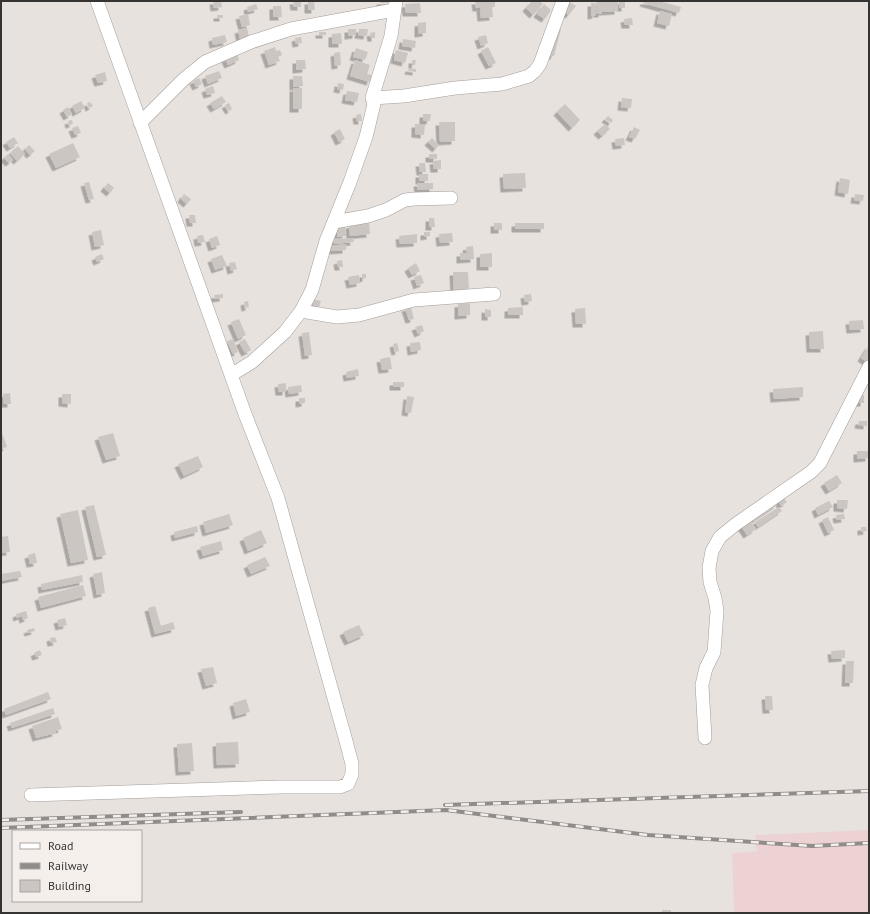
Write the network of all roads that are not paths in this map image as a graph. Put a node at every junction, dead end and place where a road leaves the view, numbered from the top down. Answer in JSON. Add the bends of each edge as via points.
{"nodes":[{"id":1,"x":97,"y":1,"type":"edge"},
{"id":2,"x":563,"y":1,"type":"edge"},
{"id":3,"x":395,"y":5,"type":"edge"},
{"id":4,"x":372,"y":98,"type":"junction"},
{"id":5,"x":140,"y":123,"type":"junction"},
{"id":6,"x":451,"y":198,"type":"dead end"},
{"id":7,"x":334,"y":222,"type":"junction"},
{"id":8,"x":494,"y":294,"type":"dead end"},
{"id":9,"x":301,"y":311,"type":"junction"},
{"id":10,"x":869,"y":367,"type":"edge"},
{"id":11,"x":231,"y":375,"type":"junction"},
{"id":12,"x":705,"y":738,"type":"dead end"},
{"id":13,"x":30,"y":795,"type":"dead end"}],
"edges":[{"from":1,"to":5,"type":"street"},
{"from":2,"to":4,"type":"street","via":[[540,64],[529,76],[502,84]]},
{"from":3,"to":4,"type":"street","via":[[392,36]]},
{"from":3,"to":5,"type":"street","via":[[291,29],[251,42],[205,62]]},
{"from":4,"to":7,"type":"street","via":[[374,104],[366,137]]},
{"from":5,"to":11,"type":"street"},
{"from":6,"to":7,"type":"street","via":[[405,200],[368,216]]},
{"from":7,"to":9,"type":"street","via":[[312,290]]},
{"from":8,"to":9,"type":"street","via":[[414,300],[359,315],[337,317]]},
{"from":9,"to":11,"type":"street","via":[[285,332],[252,362]]},
{"from":10,"to":12,"type":"street","via":[[820,463],[720,537],[712,551],[710,582],[717,611],[714,652],[706,668],[702,685]]},
{"from":11,"to":13,"type":"street","via":[[278,498],[301,578],[352,764],[348,784],[340,787]]}]}
